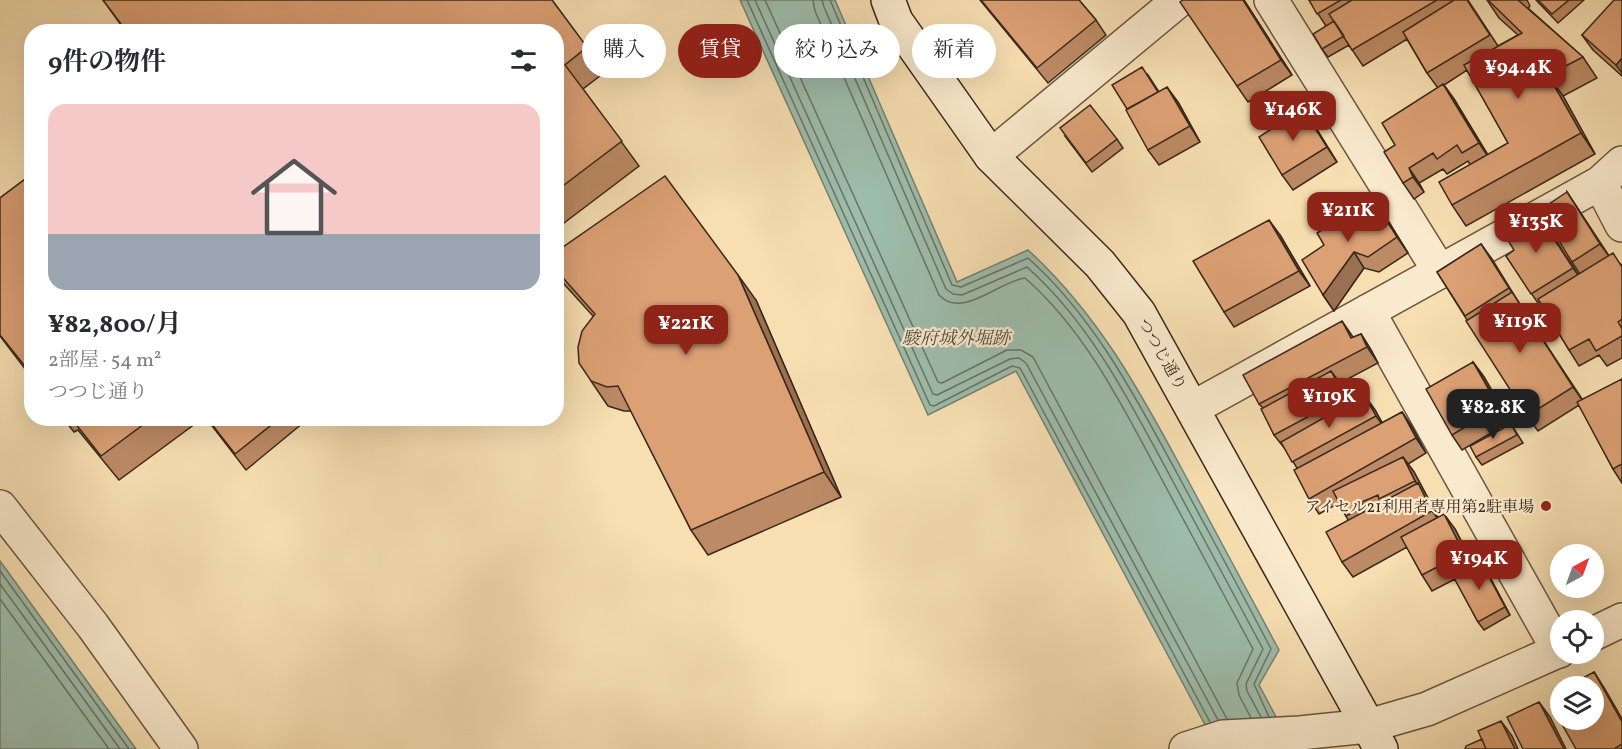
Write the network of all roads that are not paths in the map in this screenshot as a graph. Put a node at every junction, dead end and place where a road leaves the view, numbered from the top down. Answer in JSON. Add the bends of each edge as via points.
{"nodes":[{"id":1,"x":888,"y":0,"type":"edge"},
{"id":2,"x":1179,"y":0,"type":"edge"},
{"id":3,"x":1271,"y":0,"type":"edge"},
{"id":4,"x":991,"y":156,"type":"junction"},
{"id":5,"x":1611,"y":173,"type":"edge"},
{"id":6,"x":1622,"y":225,"type":"edge"},
{"id":7,"x":1440,"y":272,"type":"junction"},
{"id":8,"x":1368,"y":311,"type":"junction"},
{"id":9,"x":1193,"y":408,"type":"junction"},
{"id":10,"x":0,"y":507,"type":"edge"},
{"id":11,"x":1622,"y":620,"type":"edge"},
{"id":12,"x":1604,"y":629,"type":"edge"},
{"id":13,"x":1550,"y":634,"type":"edge"},
{"id":14,"x":1550,"y":654,"type":"edge"},
{"id":15,"x":1375,"y":737,"type":"edge"},
{"id":16,"x":1189,"y":747,"type":"edge"},
{"id":17,"x":181,"y":749,"type":"edge"}],
"edges":[{"from":1,"to":4,"type":"street","name":"つつじ通り","via":[[896,21]]},
{"from":2,"to":4,"type":"street"},
{"from":3,"to":7,"type":"street"},
{"from":4,"to":9,"type":"street","name":"つつじ通り","via":[[1100,264],[1139,313]]},
{"from":5,"to":6,"type":"street"},
{"from":5,"to":7,"type":"street"},
{"from":7,"to":8,"type":"street"},
{"from":8,"to":9,"type":"street"},
{"from":8,"to":13,"type":"street"},
{"from":9,"to":15,"type":"street","name":"つつじ通り"},
{"from":10,"to":17,"type":"street","via":[[93,626]]},
{"from":11,"to":12,"type":"street"},
{"from":14,"to":15,"type":"street","via":[[1427,709]]},
{"from":15,"to":16,"type":"street","via":[[1333,730],[1223,737]]}]}
